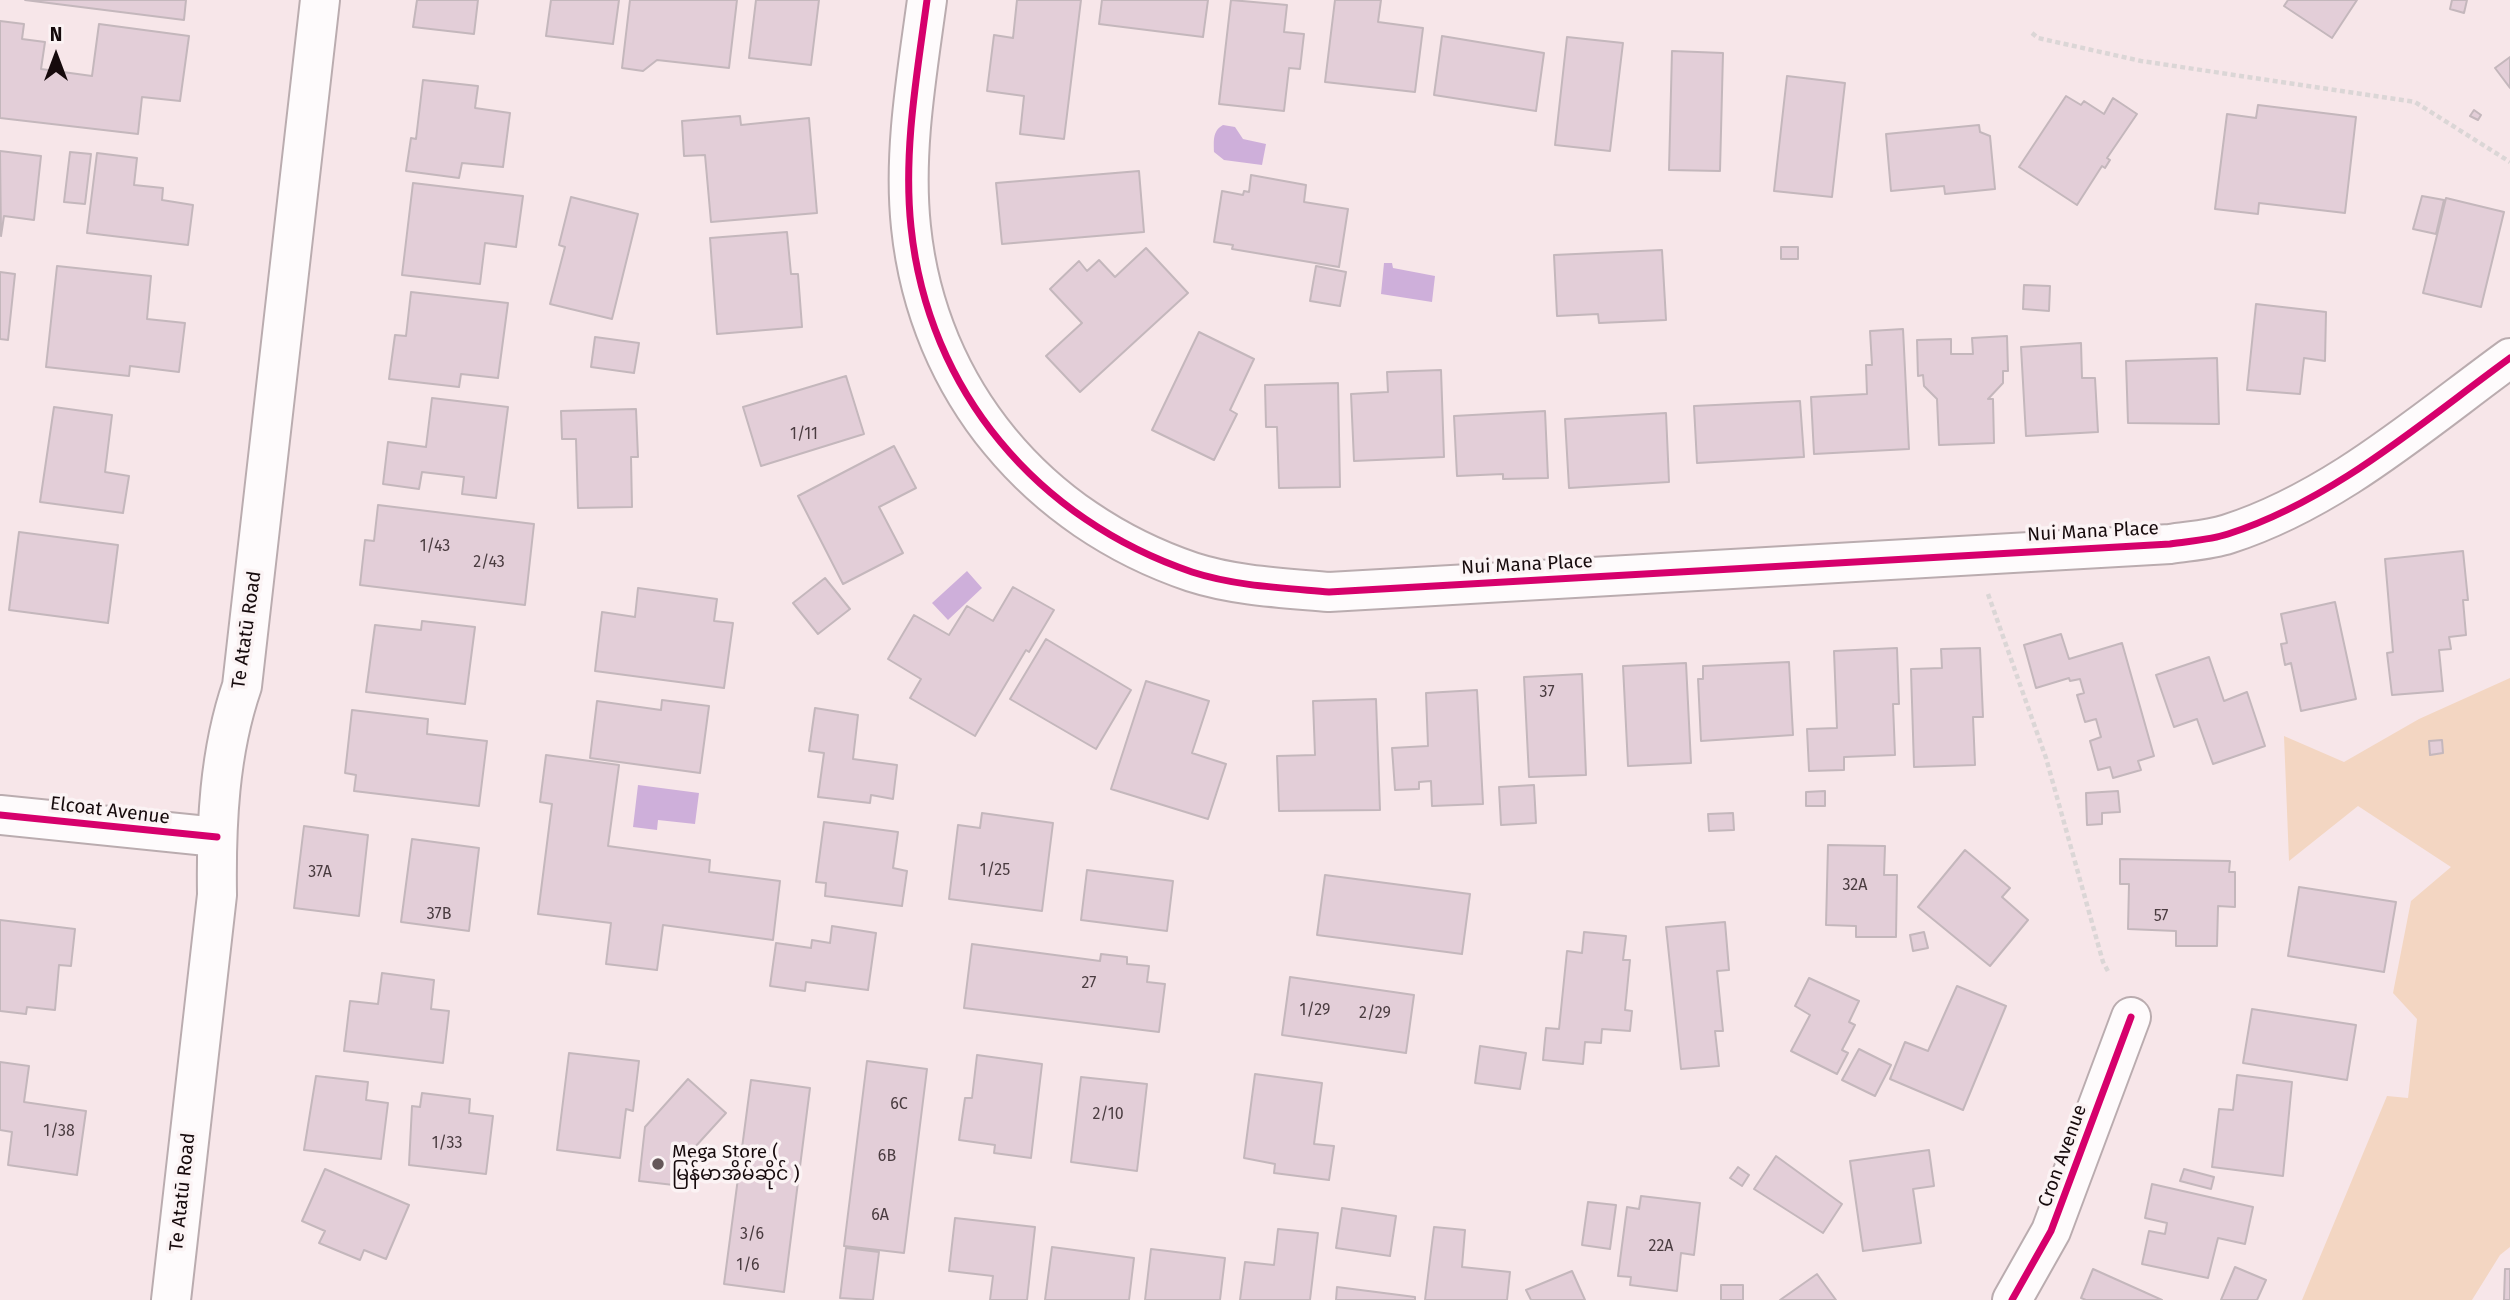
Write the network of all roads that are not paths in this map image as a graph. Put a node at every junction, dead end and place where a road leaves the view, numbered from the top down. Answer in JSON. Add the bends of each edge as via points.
{"nodes":[{"id":1,"x":320,"y":0,"type":"edge"},
{"id":2,"x":927,"y":0,"type":"edge"},
{"id":3,"x":2510,"y":358,"type":"edge"},
{"id":4,"x":0,"y":815,"type":"edge"},
{"id":5,"x":216,"y":837,"type":"junction"},
{"id":6,"x":2131,"y":1017,"type":"dead end"},
{"id":7,"x":171,"y":1300,"type":"edge"},
{"id":8,"x":2012,"y":1300,"type":"edge"}],
"edges":[{"from":1,"to":5,"type":"street","name":"Te Atatū Road","via":[[242,686],[229,725]]},
{"from":2,"to":3,"type":"street","name":"Nui Mana Place","via":[[914,97],[911,227],[939,341],[965,394],[1031,478],[1073,513],[1131,546],[1194,572],[1329,592],[2170,544],[2227,535],[2289,510],[2352,473]]},
{"from":4,"to":5,"type":"street","name":"Elcoat Avenue"},
{"from":5,"to":7,"type":"street","name":"Te Atatū Road","via":[[217,895]]},
{"from":6,"to":8,"type":"street","name":"Cron Avenue","via":[[2051,1231]]}]}
